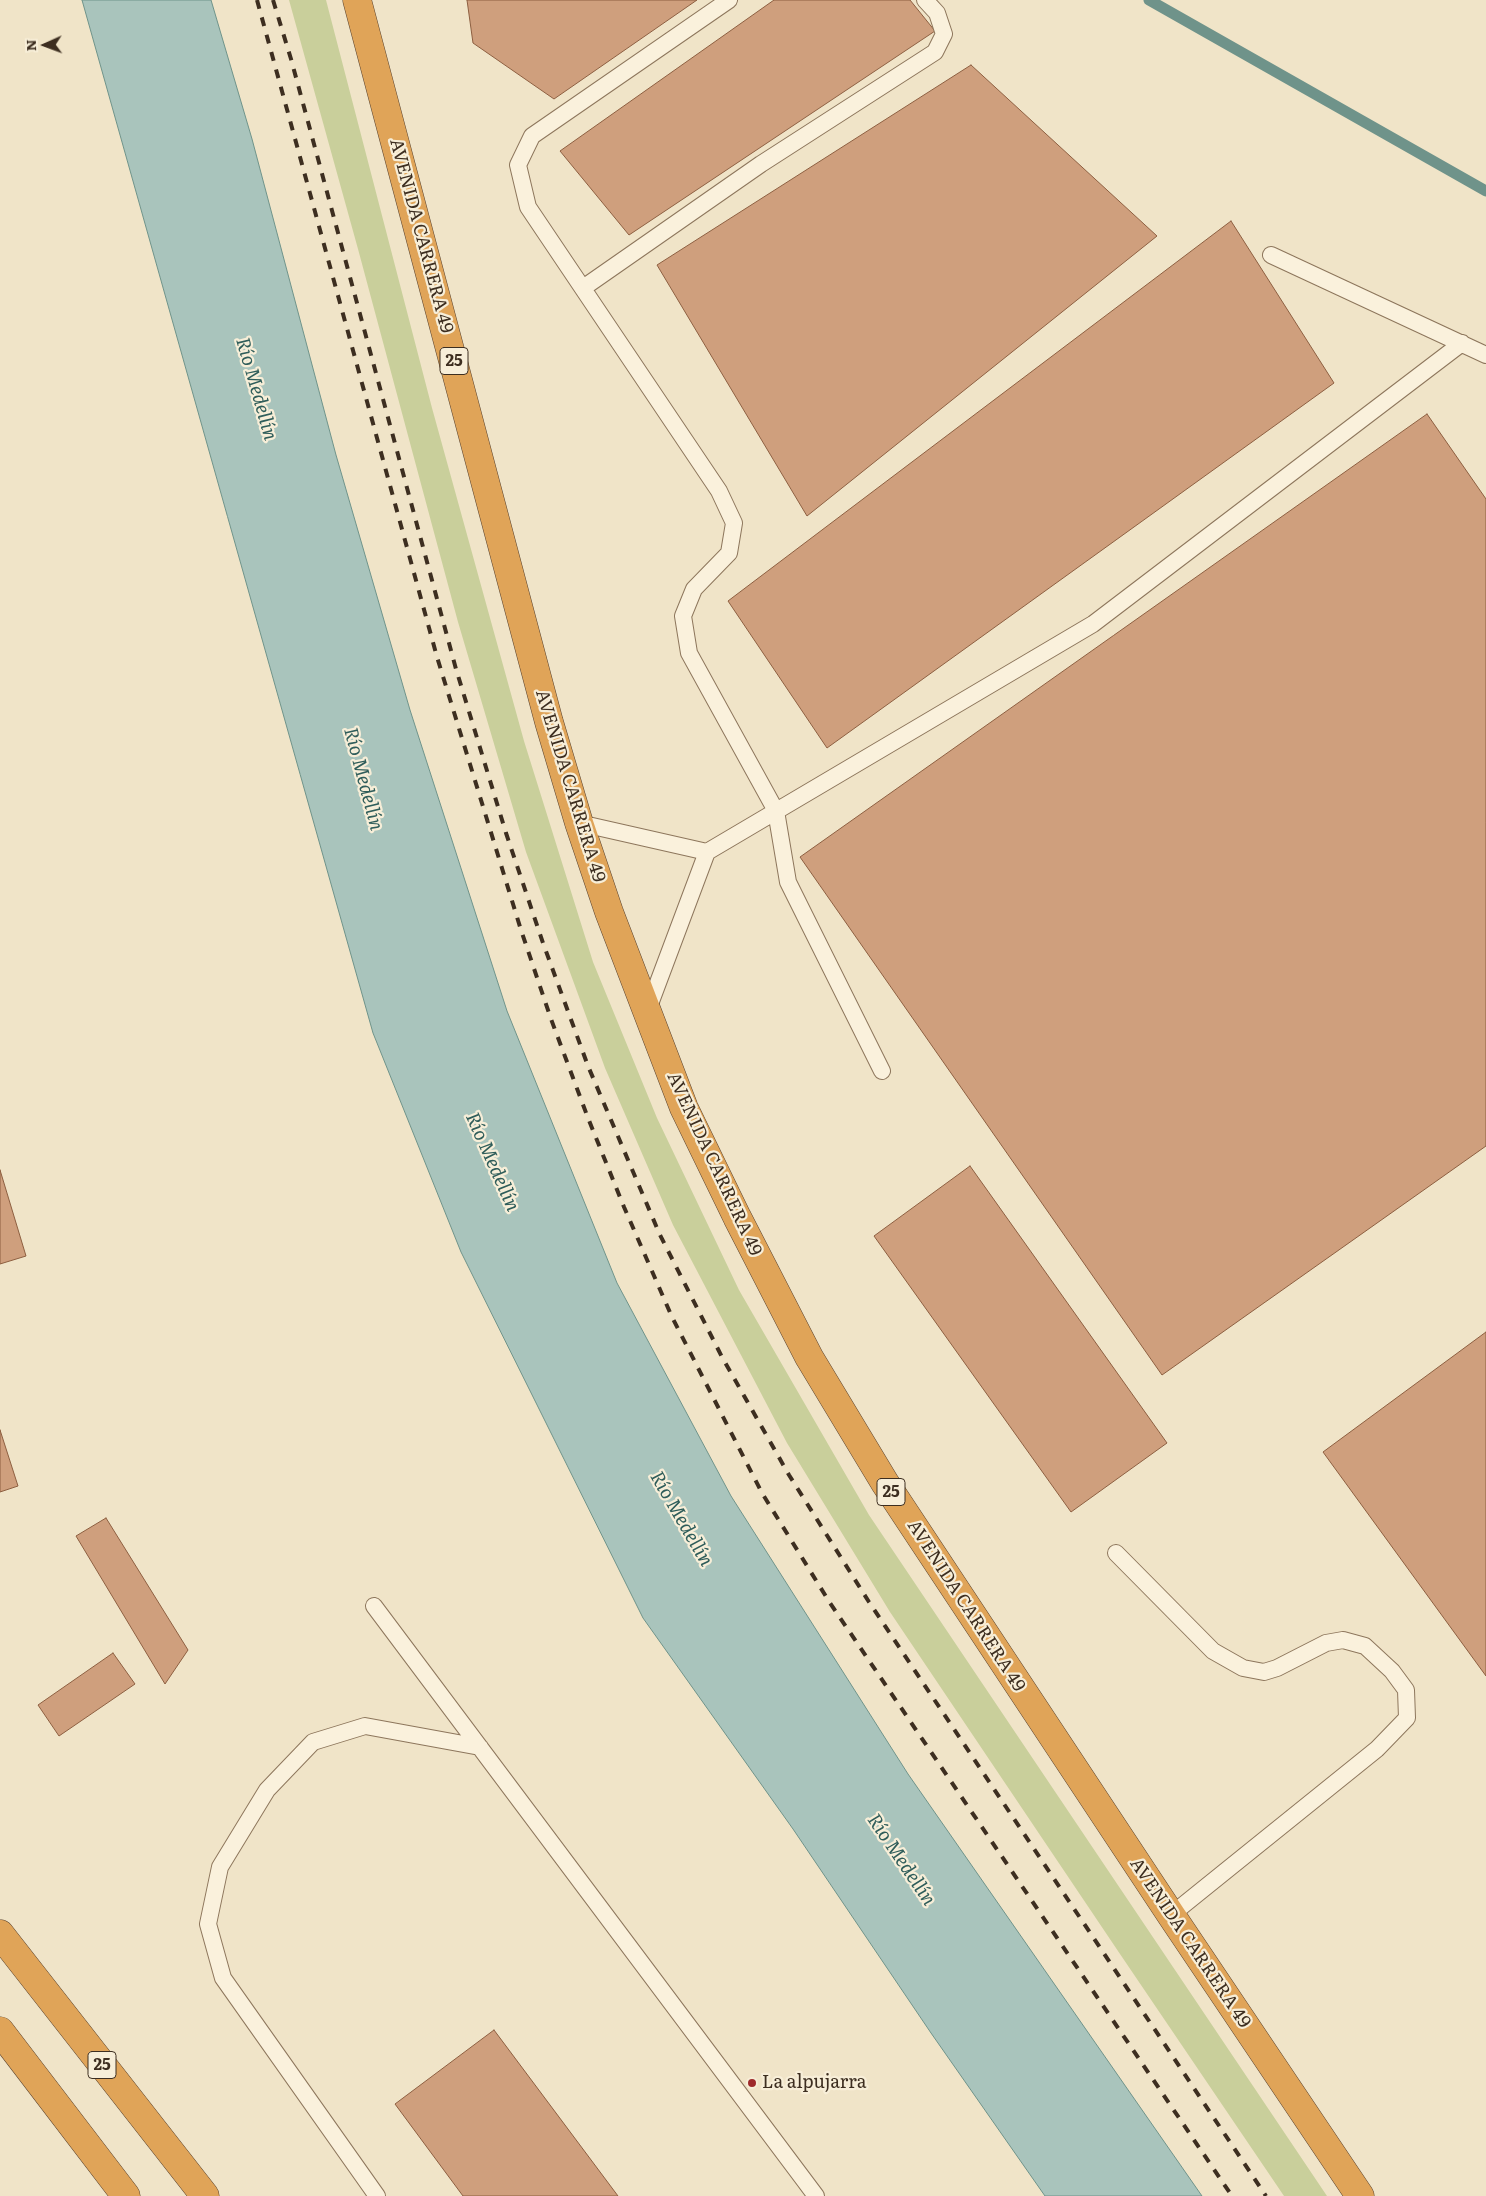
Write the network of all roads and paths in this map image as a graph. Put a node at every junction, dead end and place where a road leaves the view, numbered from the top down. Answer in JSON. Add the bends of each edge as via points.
{"nodes":[{"id":1,"x":356,"y":0,"type":"edge"},
{"id":2,"x":729,"y":0,"type":"edge"},
{"id":3,"x":925,"y":0,"type":"edge"},
{"id":4,"x":1271,"y":255,"type":"dead end"},
{"id":5,"x":583,"y":288,"type":"junction"},
{"id":6,"x":1462,"y":343,"type":"junction"},
{"id":7,"x":1486,"y":355,"type":"edge"},
{"id":8,"x":776,"y":811,"type":"junction"},
{"id":9,"x":579,"y":823,"type":"junction"},
{"id":10,"x":707,"y":852,"type":"junction"},
{"id":11,"x":647,"y":1012,"type":"junction"},
{"id":12,"x":882,"y":1071,"type":"dead end"},
{"id":13,"x":1116,"y":1553,"type":"dead end"},
{"id":14,"x":374,"y":1606,"type":"dead end"},
{"id":15,"x":480,"y":1747,"type":"junction"},
{"id":16,"x":1170,"y":1915,"type":"junction"},
{"id":17,"x":0,"y":1934,"type":"edge"},
{"id":18,"x":0,"y":2031,"type":"edge"},
{"id":19,"x":126,"y":2196,"type":"edge"},
{"id":20,"x":205,"y":2196,"type":"edge"},
{"id":21,"x":377,"y":2196,"type":"edge"},
{"id":22,"x":816,"y":2196,"type":"edge"},
{"id":23,"x":1360,"y":2196,"type":"edge"}],
"edges":[{"from":1,"to":9,"type":"highway","name":"AVENIDA CARRERA 49","number":"25","via":[[549,722]]},
{"from":2,"to":5,"type":"lane","via":[[532,136],[518,165],[528,208]]},
{"from":3,"to":5,"type":"lane","via":[[937,13],[944,34],[935,52],[762,164]]},
{"from":4,"to":6,"type":"lane"},
{"from":5,"to":8,"type":"lane","via":[[719,492],[734,523],[729,554],[694,590],[683,616],[689,652]]},
{"from":6,"to":7,"type":"lane"},
{"from":6,"to":8,"type":"lane","via":[[1092,624]]},
{"from":8,"to":10,"type":"lane"},
{"from":8,"to":12,"type":"lane","via":[[788,882]]},
{"from":9,"to":10,"type":"lane"},
{"from":9,"to":11,"type":"highway","name":"AVENIDA CARRERA 49","number":"25","via":[[608,912]]},
{"from":10,"to":11,"type":"lane"},
{"from":11,"to":16,"type":"highway","name":"AVENIDA CARRERA 49","number":"25","via":[[684,1108],[809,1357],[896,1499]]},
{"from":13,"to":16,"type":"lane","via":[[1213,1651],[1243,1668],[1264,1672],[1326,1643],[1343,1640],[1365,1646],[1392,1671],[1406,1690],[1407,1718],[1377,1749]]},
{"from":14,"to":15,"type":"lane"},
{"from":15,"to":21,"type":"lane","via":[[365,1726],[313,1742],[267,1790],[220,1867],[208,1924],[223,1978]]},
{"from":15,"to":22,"type":"lane"},
{"from":16,"to":23,"type":"highway","name":"AVENIDA CARRERA 49","number":"25"},
{"from":17,"to":20,"type":"highway","number":"25"},
{"from":18,"to":19,"type":"highway"}]}
